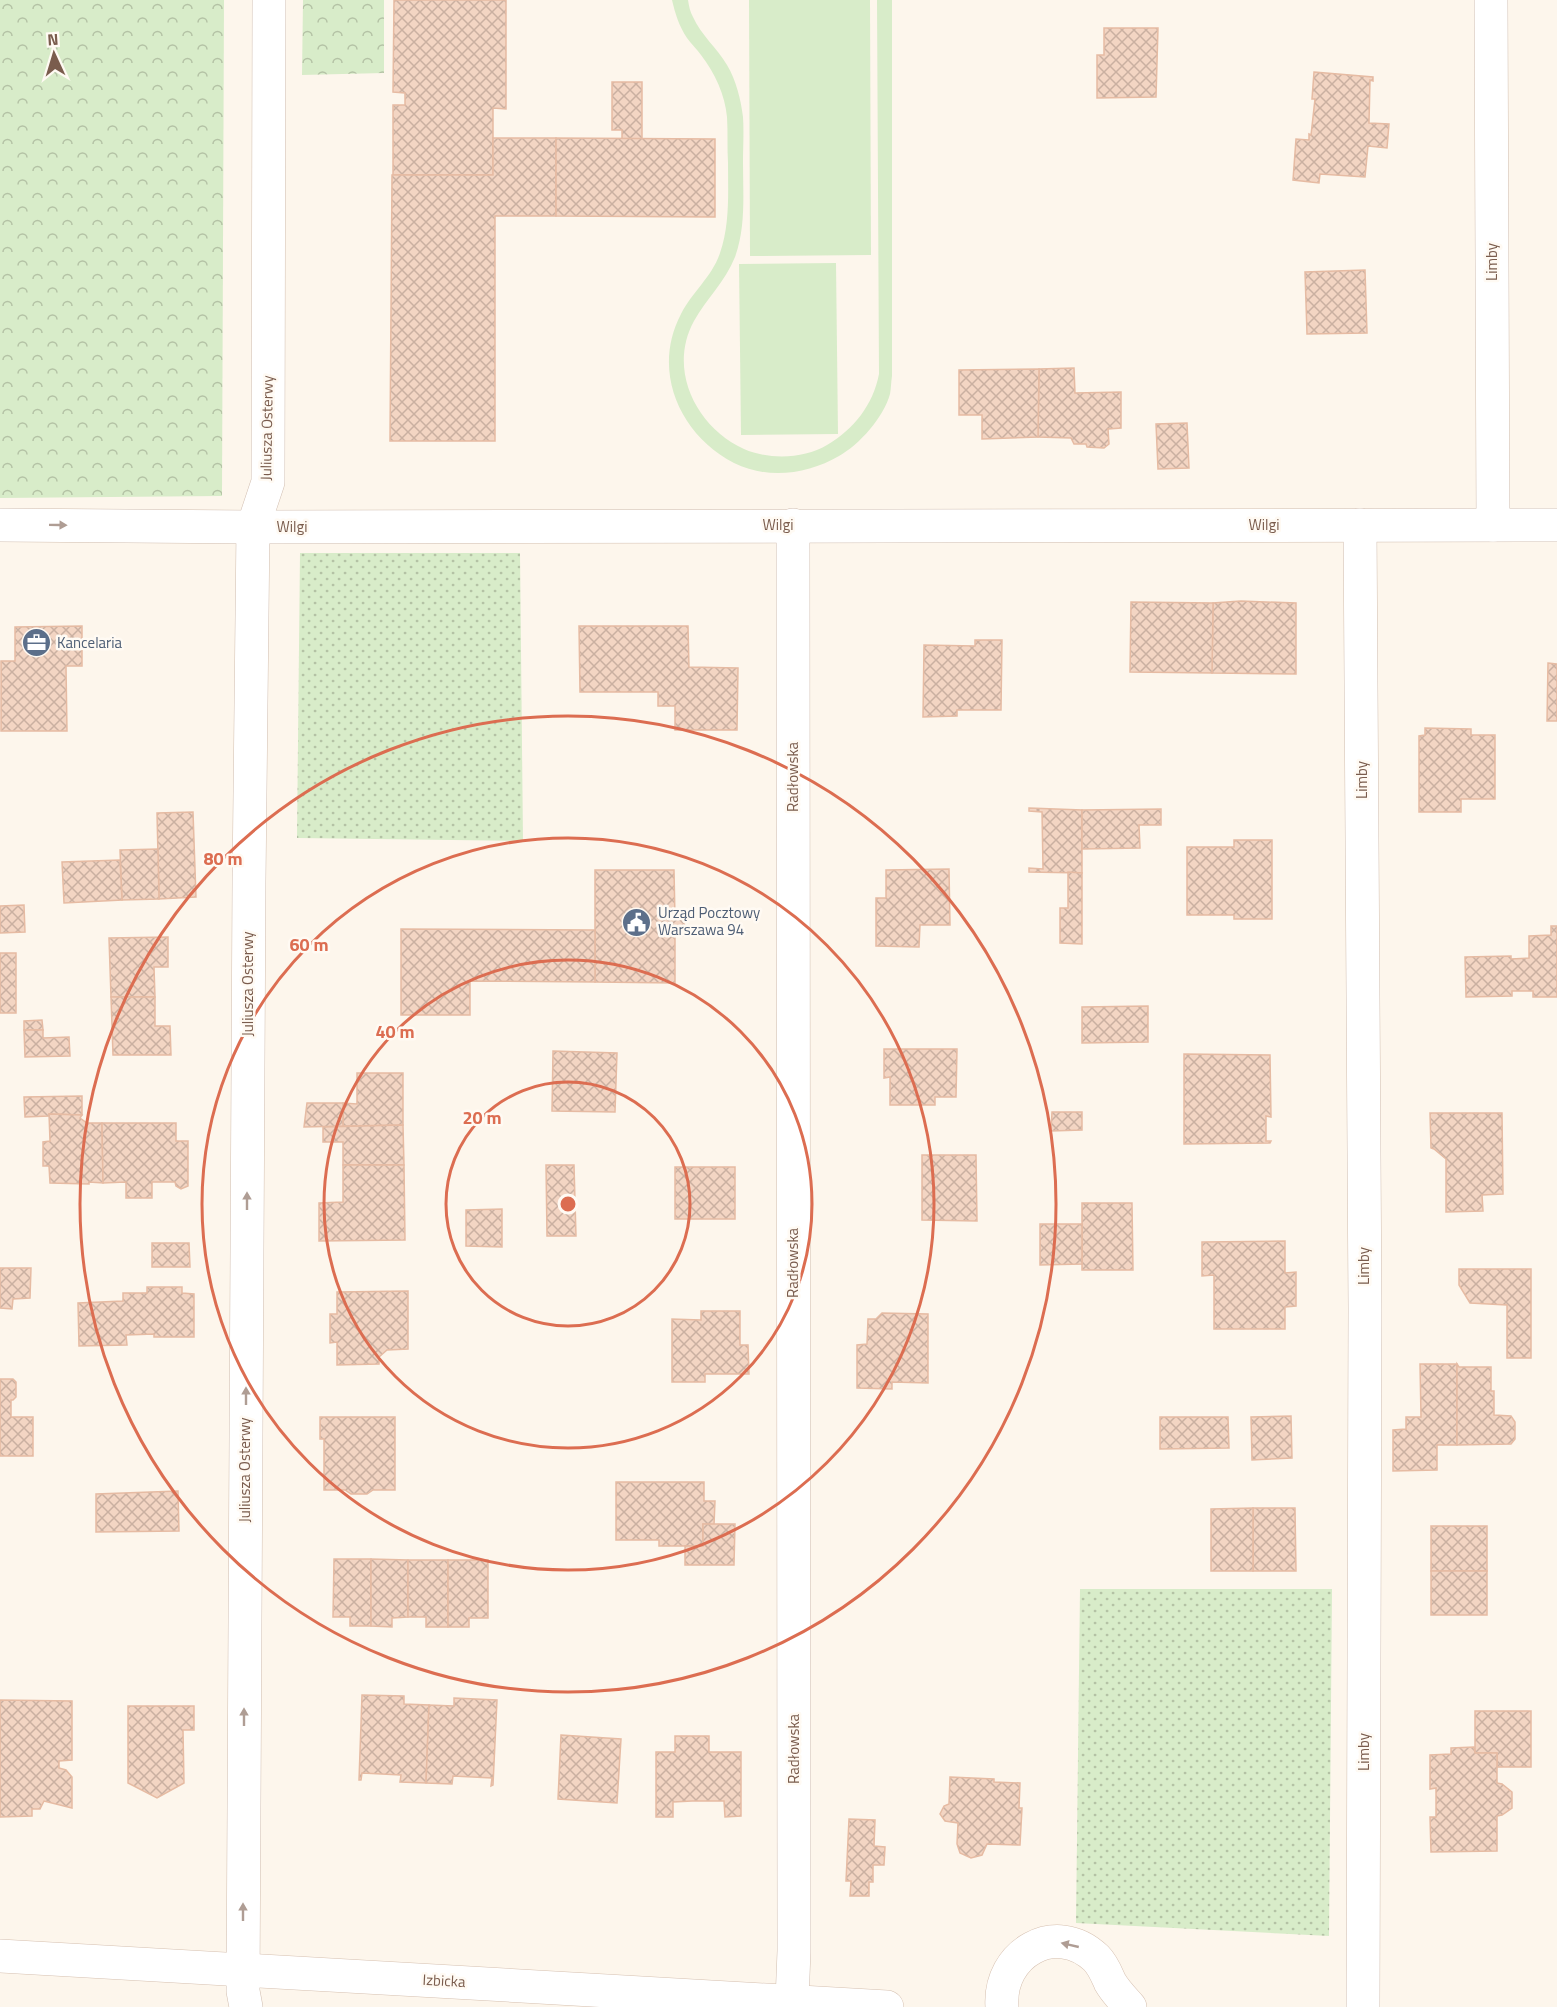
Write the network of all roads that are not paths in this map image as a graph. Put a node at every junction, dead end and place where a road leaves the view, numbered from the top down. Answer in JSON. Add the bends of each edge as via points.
{"nodes":[{"id":1,"x":269,"y":0,"type":"edge"},
{"id":2,"x":1491,"y":0,"type":"edge"},
{"id":3,"x":0,"y":525,"type":"edge"},
{"id":4,"x":793,"y":525,"type":"junction"},
{"id":5,"x":1360,"y":525,"type":"junction"},
{"id":6,"x":1493,"y":525,"type":"junction"},
{"id":7,"x":1557,"y":525,"type":"edge"},
{"id":8,"x":253,"y":527,"type":"junction"},
{"id":9,"x":0,"y":1956,"type":"edge"},
{"id":10,"x":243,"y":1970,"type":"junction"},
{"id":11,"x":1118,"y":1999,"type":"edge"},
{"id":12,"x":792,"y":2001,"type":"junction"},
{"id":13,"x":246,"y":2007,"type":"edge"},
{"id":14,"x":887,"y":2007,"type":"edge"},
{"id":15,"x":1002,"y":2007,"type":"edge"},
{"id":16,"x":1363,"y":2007,"type":"edge"}],
"edges":[{"from":1,"to":8,"type":"street","name":"Juliusza Osterwy","via":[[268,482]]},
{"from":2,"to":6,"type":"street","name":"Limby"},
{"from":3,"to":8,"type":"street","name":"Wilgi","one_way":true},
{"from":4,"to":5,"type":"street","name":"Wilgi"},
{"from":4,"to":8,"type":"street","name":"Wilgi"},
{"from":4,"to":12,"type":"street","name":"Radłowska"},
{"from":5,"to":6,"type":"street","name":"Wilgi"},
{"from":5,"to":16,"type":"street","name":"Limby","via":[[1365,1309]]},
{"from":6,"to":7,"type":"street","name":"Wilgi"},
{"from":10,"to":8,"type":"street","name":"Juliusza Osterwy","one_way":true},
{"from":9,"to":10,"type":"street","name":"Izbicka"},
{"from":10,"to":12,"type":"street","name":"Izbicka"},
{"from":10,"to":13,"type":"street","name":"Juliusza Osterwy"},
{"from":11,"to":15,"type":"street","one_way":true,"via":[[1095,1958],[1080,1947],[1062,1942],[1043,1943],[1014,1962],[1001,1989]]},
{"from":12,"to":14,"type":"street","name":"Izbicka"}]}
